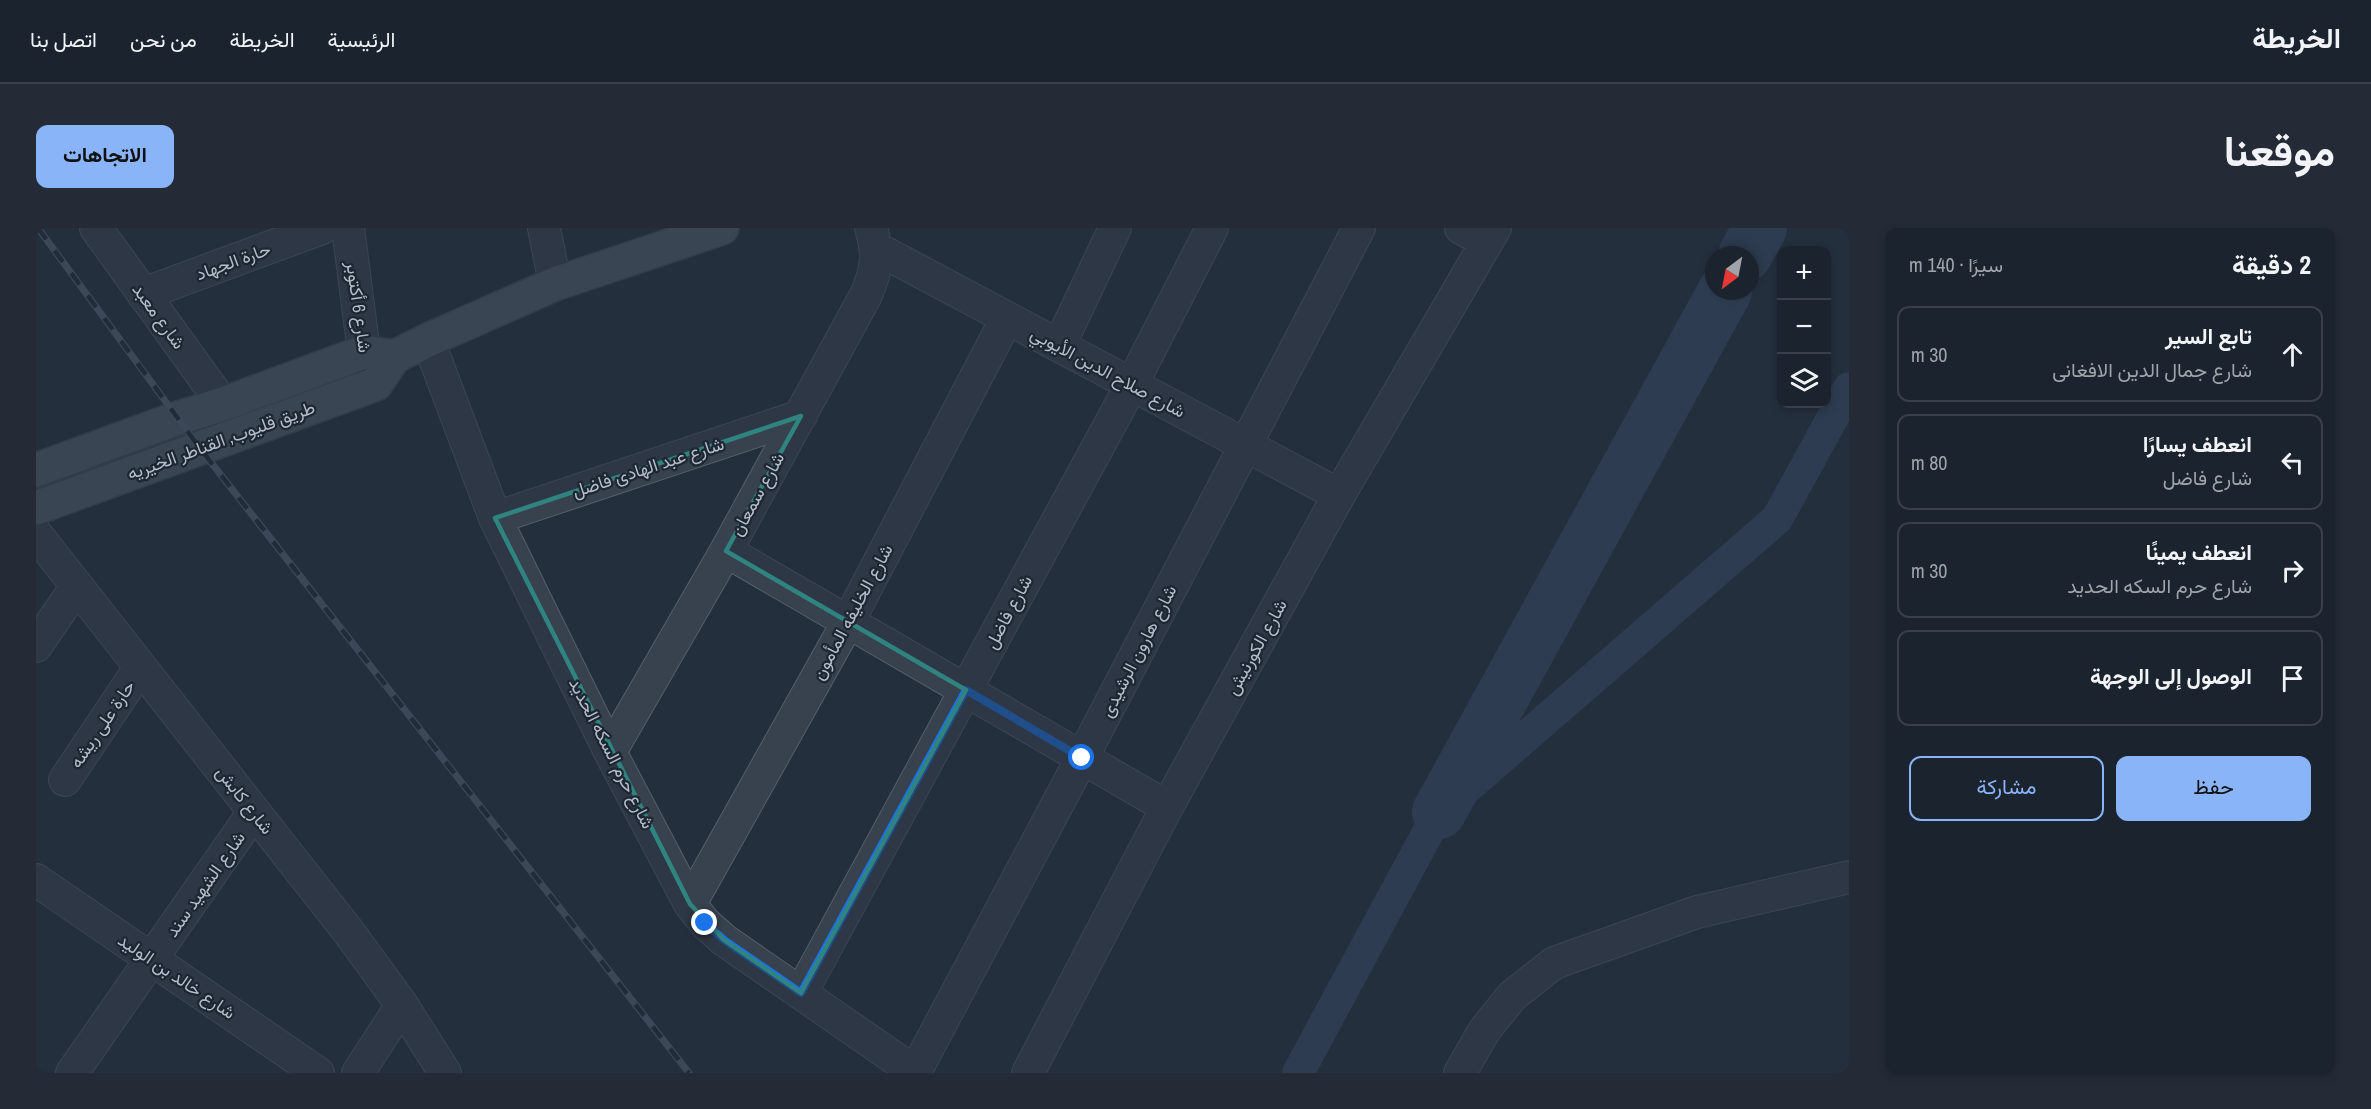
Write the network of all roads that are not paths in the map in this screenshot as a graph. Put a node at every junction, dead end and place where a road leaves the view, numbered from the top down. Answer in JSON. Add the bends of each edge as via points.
{"nodes":[{"id":1,"x":96,"y":228,"type":"edge"},
{"id":2,"x":322,"y":228,"type":"edge"},
{"id":3,"x":348,"y":228,"type":"edge"},
{"id":4,"x":722,"y":228,"type":"edge"},
{"id":5,"x":1115,"y":228,"type":"edge"},
{"id":6,"x":1212,"y":228,"type":"edge"},
{"id":7,"x":1359,"y":228,"type":"edge"},
{"id":8,"x":545,"y":230,"type":"edge"},
{"id":9,"x":1481,"y":233,"type":"edge"},
{"id":10,"x":874,"y":238,"type":"edge"},
{"id":11,"x":555,"y":284,"type":"junction"},
{"id":12,"x":143,"y":294,"type":"junction"},
{"id":13,"x":1007,"y":318,"type":"junction"},
{"id":14,"x":428,"y":340,"type":"junction"},
{"id":15,"x":1059,"y":346,"type":"junction"},
{"id":16,"x":379,"y":355,"type":"junction"},
{"id":17,"x":1132,"y":384,"type":"junction"},
{"id":18,"x":223,"y":404,"type":"junction"},
{"id":19,"x":801,"y":416,"type":"junction"},
{"id":20,"x":1244,"y":444,"type":"junction"},
{"id":21,"x":36,"y":470,"type":"edge"},
{"id":22,"x":1340,"y":495,"type":"junction"},
{"id":23,"x":36,"y":508,"type":"edge"},
{"id":24,"x":495,"y":518,"type":"junction"},
{"id":25,"x":36,"y":534,"type":"edge"},
{"id":26,"x":726,"y":551,"type":"junction"},
{"id":27,"x":78,"y":586,"type":"junction"},
{"id":28,"x":848,"y":622,"type":"junction"},
{"id":29,"x":36,"y":646,"type":"edge"},
{"id":30,"x":140,"y":668,"type":"junction"},
{"id":31,"x":966,"y":690,"type":"junction"},
{"id":32,"x":610,"y":752,"type":"junction"},
{"id":33,"x":1082,"y":758,"type":"junction"},
{"id":34,"x":64,"y":780,"type":"dead end"},
{"id":35,"x":1167,"y":807,"type":"junction"},
{"id":36,"x":254,"y":812,"type":"junction"},
{"id":37,"x":1849,"y":877,"type":"edge"},
{"id":38,"x":36,"y":880,"type":"edge"},
{"id":39,"x":690,"y":904,"type":"junction"},
{"id":40,"x":152,"y":959,"type":"junction"},
{"id":41,"x":801,"y":993,"type":"junction"},
{"id":42,"x":402,"y":1005,"type":"junction"},
{"id":43,"x":916,"y":1072,"type":"edge"},
{"id":44,"x":72,"y":1073,"type":"edge"},
{"id":45,"x":318,"y":1073,"type":"edge"},
{"id":46,"x":358,"y":1073,"type":"edge"},
{"id":47,"x":445,"y":1073,"type":"edge"},
{"id":48,"x":1029,"y":1073,"type":"edge"},
{"id":49,"x":1460,"y":1073,"type":"edge"}],
"edges":[{"from":1,"to":12,"type":"street","name":"شارع معبد"},
{"from":2,"to":12,"type":"street","name":"حارة الجهاد"},
{"from":3,"to":16,"type":"street","name":"شارع 6 أكتوبر"},
{"from":4,"to":11,"type":"main road","name":"طريق قليوب, القناطر الخيريه"},
{"from":5,"to":15,"type":"street"},
{"from":6,"to":17,"type":"street","name":"شارع فاضل"},
{"from":7,"to":20,"type":"street","name":"شارع هارون الرشيدى"},
{"from":8,"to":11,"type":"street"},
{"from":9,"to":22,"type":"street","name":"شارع الكورنيش"},
{"from":10,"to":13,"type":"street","name":"شارع صلاح الدين الأيوبي"},
{"from":10,"to":19,"type":"street","name":"شارع سمعان","via":[[876,268],[866,295]]},
{"from":11,"to":14,"type":"main road","name":"طريق قليوب, القناطر الخيريه"},
{"from":12,"to":18,"type":"street","name":"شارع معبد"},
{"from":13,"to":15,"type":"street","name":"شارع صلاح الدين الأيوبي"},
{"from":13,"to":28,"type":"street","name":"شارع الخليفه المأمون"},
{"from":14,"to":16,"type":"main road","name":"طريق قليوب, القناطر الخيريه"},
{"from":14,"to":24,"type":"street","name":"شارع حرم السكه الحديد"},
{"from":15,"to":17,"type":"street","name":"شارع صلاح الدين الأيوبي"},
{"from":16,"to":18,"type":"main road","name":"طريق قليوب, القناطر الخيريه"},
{"from":16,"to":23,"type":"main road","name":"طريق قليوب, القناطر الخيريه","via":[[376,384]]},
{"from":17,"to":20,"type":"street","name":"شارع صلاح الدين الأيوبي"},
{"from":17,"to":31,"type":"street","name":"شارع فاضل"},
{"from":18,"to":21,"type":"main road","name":"طريق قليوب, القناطر الخيريه"},
{"from":19,"to":24,"type":"street","name":"شارع عبد الهادى فاضل"},
{"from":19,"to":26,"type":"street","name":"شارع سمعان"},
{"from":20,"to":22,"type":"street","name":"شارع صلاح الدين الأيوبي"},
{"from":20,"to":33,"type":"street","name":"شارع هارون الرشيدى"},
{"from":22,"to":35,"type":"street","name":"شارع الكورنيش"},
{"from":24,"to":32,"type":"street","name":"شارع حرم السكه الحديد"},
{"from":25,"to":27,"type":"street","name":"شارع كابش"},
{"from":26,"to":28,"type":"street"},
{"from":26,"to":32,"type":"street","name":"شارع سمعان"},
{"from":27,"to":29,"type":"street"},
{"from":27,"to":30,"type":"street","name":"شارع كابش"},
{"from":28,"to":31,"type":"street"},
{"from":28,"to":39,"type":"street","name":"شارع الخليفه المأمون"},
{"from":30,"to":34,"type":"street","name":"حارة على ريشه"},
{"from":30,"to":36,"type":"street","name":"شارع كابش"},
{"from":31,"to":33,"type":"street"},
{"from":31,"to":41,"type":"street","name":"شارع فاضل"},
{"from":32,"to":39,"type":"street","name":"شارع حرم السكه الحديد"},
{"from":33,"to":35,"type":"street"},
{"from":33,"to":43,"type":"street","name":"شارع هارون الرشيدى"},
{"from":35,"to":48,"type":"street","name":"شارع الكورنيش"},
{"from":36,"to":40,"type":"street","name":"شارع الشهيد سند"},
{"from":36,"to":42,"type":"street","name":"شارع كابش"},
{"from":37,"to":49,"type":"street","via":[[1697,912],[1554,963],[1512,996],[1484,1031]]},
{"from":38,"to":40,"type":"street","name":"شارع خالد بن الوليد"},
{"from":39,"to":41,"type":"street","name":"شارع حرم السكه الحديد","via":[[724,940]]},
{"from":40,"to":44,"type":"street","name":"شارع الشهيد سند"},
{"from":40,"to":45,"type":"street","name":"شارع خالد بن الوليد"},
{"from":41,"to":43,"type":"street","name":"شارع حرم السكه الحديد"},
{"from":42,"to":46,"type":"street"},
{"from":42,"to":47,"type":"street","name":"شارع كابش"}]}
